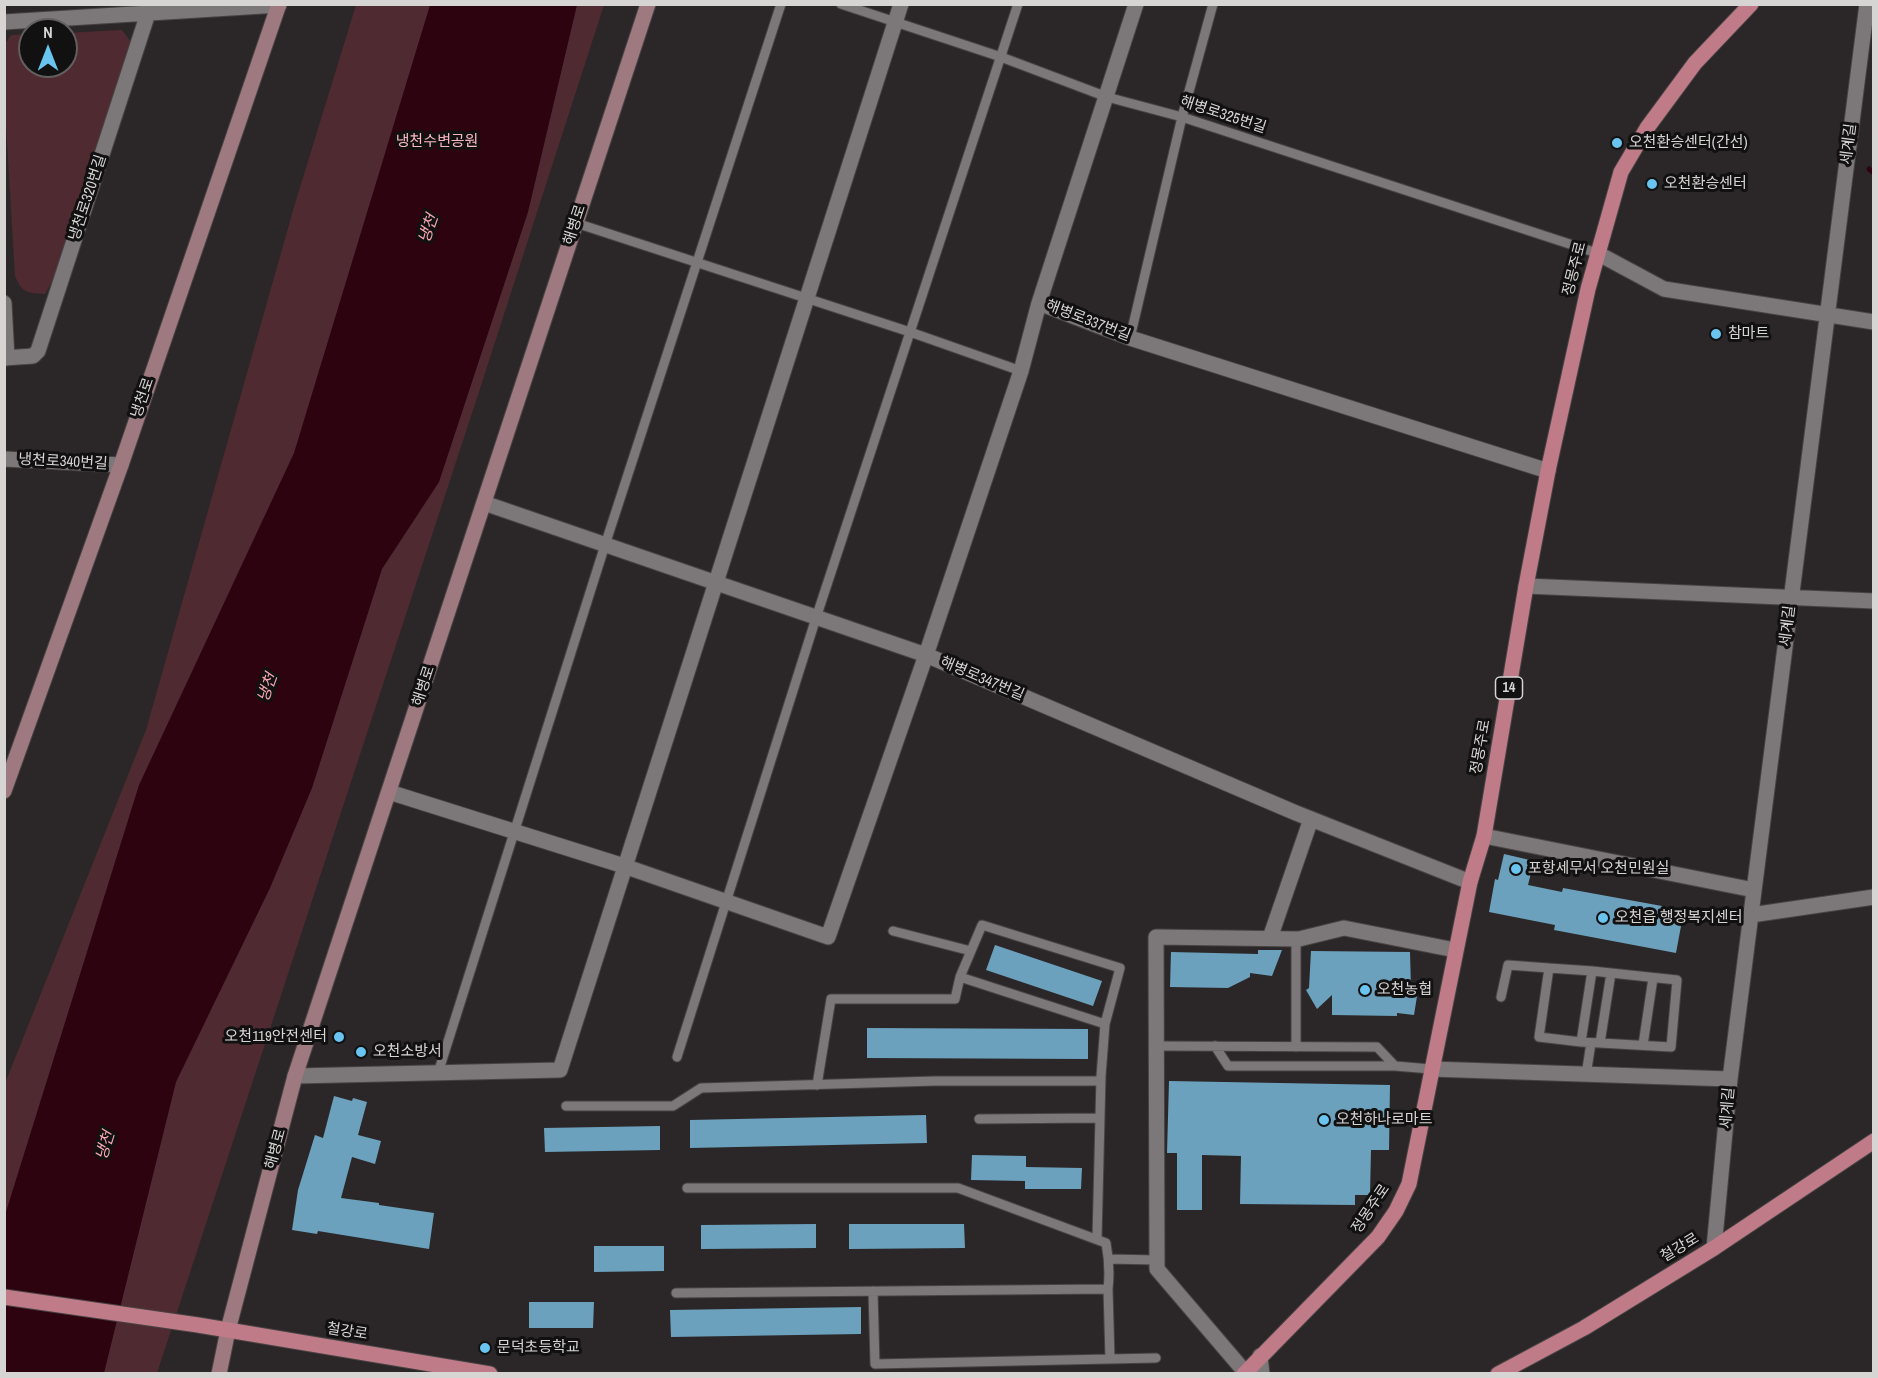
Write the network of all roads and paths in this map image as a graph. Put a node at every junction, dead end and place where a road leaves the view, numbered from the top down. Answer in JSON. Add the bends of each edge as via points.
{"nodes":[{"id":1,"x":648,"y":4,"type":"edge"},
{"id":2,"x":781,"y":4,"type":"edge"},
{"id":3,"x":841,"y":4,"type":"edge"},
{"id":4,"x":901,"y":4,"type":"edge"},
{"id":5,"x":1018,"y":4,"type":"edge"},
{"id":6,"x":1136,"y":4,"type":"edge"},
{"id":7,"x":1213,"y":4,"type":"edge"},
{"id":8,"x":1867,"y":4,"type":"edge"},
{"id":9,"x":279,"y":5,"type":"edge"},
{"id":10,"x":1747,"y":6,"type":"edge"},
{"id":11,"x":149,"y":9,"type":"edge"},
{"id":12,"x":4,"y":22,"type":"edge"},
{"id":13,"x":895,"y":22,"type":"junction"},
{"id":14,"x":1001,"y":57,"type":"junction"},
{"id":15,"x":1107,"y":96,"type":"junction"},
{"id":16,"x":1182,"y":117,"type":"junction"},
{"id":17,"x":576,"y":223,"type":"junction"},
{"id":18,"x":1597,"y":253,"type":"junction"},
{"id":19,"x":696,"y":262,"type":"junction"},
{"id":20,"x":806,"y":298,"type":"junction"},
{"id":21,"x":4,"y":303,"type":"edge"},
{"id":22,"x":1039,"y":303,"type":"junction"},
{"id":23,"x":1827,"y":315,"type":"junction"},
{"id":24,"x":1874,"y":322,"type":"edge"},
{"id":25,"x":910,"y":332,"type":"junction"},
{"id":26,"x":1130,"y":338,"type":"junction"},
{"id":27,"x":6,"y":358,"type":"edge"},
{"id":28,"x":1021,"y":371,"type":"junction"},
{"id":29,"x":4,"y":459,"type":"edge"},
{"id":30,"x":121,"y":465,"type":"junction"},
{"id":31,"x":1548,"y":471,"type":"junction"},
{"id":32,"x":484,"y":503,"type":"junction"},
{"id":33,"x":605,"y":544,"type":"junction"},
{"id":34,"x":714,"y":582,"type":"junction"},
{"id":35,"x":1526,"y":586,"type":"junction"},
{"id":36,"x":1792,"y":597,"type":"junction"},
{"id":37,"x":1874,"y":601,"type":"edge"},
{"id":38,"x":816,"y":618,"type":"junction"},
{"id":39,"x":926,"y":655,"type":"junction"},
{"id":40,"x":4,"y":791,"type":"edge"},
{"id":41,"x":389,"y":792,"type":"junction"},
{"id":42,"x":1311,"y":819,"type":"junction"},
{"id":43,"x":514,"y":831,"type":"junction"},
{"id":44,"x":1484,"y":836,"type":"junction"},
{"id":45,"x":624,"y":866,"type":"junction"},
{"id":46,"x":1470,"y":882,"type":"junction"},
{"id":47,"x":1754,"y":890,"type":"junction"},
{"id":48,"x":1874,"y":897,"type":"edge"},
{"id":49,"x":727,"y":901,"type":"junction"},
{"id":50,"x":1751,"y":915,"type":"junction"},
{"id":51,"x":893,"y":931,"type":"dead end"},
{"id":52,"x":1270,"y":938,"type":"junction"},
{"id":53,"x":1296,"y":939,"type":"junction"},
{"id":54,"x":1455,"y":950,"type":"junction"},
{"id":55,"x":971,"y":951,"type":"junction"},
{"id":56,"x":1549,"y":968,"type":"junction"},
{"id":57,"x":1592,"y":971,"type":"junction"},
{"id":58,"x":1611,"y":974,"type":"junction"},
{"id":59,"x":960,"y":977,"type":"junction"},
{"id":60,"x":1653,"y":978,"type":"junction"},
{"id":61,"x":1501,"y":997,"type":"dead end"},
{"id":62,"x":1105,"y":1024,"type":"junction"},
{"id":63,"x":1591,"y":1043,"type":"junction"},
{"id":64,"x":1643,"y":1045,"type":"junction"},
{"id":65,"x":1156,"y":1046,"type":"junction"},
{"id":66,"x":1215,"y":1046,"type":"junction"},
{"id":67,"x":1296,"y":1047,"type":"junction"},
{"id":68,"x":677,"y":1058,"type":"dead end"},
{"id":69,"x":1395,"y":1066,"type":"junction"},
{"id":70,"x":1431,"y":1069,"type":"junction"},
{"id":71,"x":438,"y":1073,"type":"junction"},
{"id":72,"x":1586,"y":1075,"type":"junction"},
{"id":73,"x":295,"y":1076,"type":"junction"},
{"id":74,"x":1730,"y":1079,"type":"junction"},
{"id":75,"x":1101,"y":1081,"type":"junction"},
{"id":76,"x":817,"y":1085,"type":"junction"},
{"id":77,"x":566,"y":1106,"type":"dead end"},
{"id":78,"x":1100,"y":1118,"type":"junction"},
{"id":79,"x":979,"y":1119,"type":"dead end"},
{"id":80,"x":1874,"y":1141,"type":"edge"},
{"id":81,"x":687,"y":1188,"type":"dead end"},
{"id":82,"x":1097,"y":1239,"type":"junction"},
{"id":83,"x":1714,"y":1248,"type":"junction"},
{"id":84,"x":1109,"y":1259,"type":"junction"},
{"id":85,"x":1157,"y":1260,"type":"junction"},
{"id":86,"x":1108,"y":1288,"type":"junction"},
{"id":87,"x":873,"y":1291,"type":"junction"},
{"id":88,"x":676,"y":1293,"type":"dead end"},
{"id":89,"x":4,"y":1297,"type":"edge"},
{"id":90,"x":228,"y":1330,"type":"junction"},
{"id":91,"x":1260,"y":1356,"type":"junction"},
{"id":92,"x":1156,"y":1358,"type":"dead end"},
{"id":93,"x":1110,"y":1359,"type":"junction"},
{"id":94,"x":1244,"y":1373,"type":"edge"},
{"id":95,"x":219,"y":1374,"type":"edge"},
{"id":96,"x":490,"y":1374,"type":"edge"},
{"id":97,"x":1262,"y":1374,"type":"edge"},
{"id":98,"x":1498,"y":1374,"type":"edge"}],
"edges":[{"from":1,"to":17,"type":"main road","name":"해병로"},
{"from":2,"to":19,"type":"lane"},
{"from":3,"to":13,"type":"lane","name":"해병로325번길"},
{"from":4,"to":13,"type":"street"},
{"from":5,"to":14,"type":"lane"},
{"from":6,"to":15,"type":"street"},
{"from":7,"to":16,"type":"lane"},
{"from":8,"to":23,"type":"street","name":"세계길"},
{"from":9,"to":11,"type":"street"},
{"from":9,"to":30,"type":"main road","name":"냉천로"},
{"from":10,"to":18,"type":"main road","name":"정몽주로","number":"14","via":[[1695,63],[1647,128],[1621,172]]},
{"from":11,"to":12,"type":"street"},
{"from":11,"to":27,"type":"street","name":"냉천로320번길","via":[[38,351],[33,356]]},
{"from":13,"to":14,"type":"lane","name":"해병로325번길"},
{"from":13,"to":20,"type":"street"},
{"from":14,"to":15,"type":"lane","name":"해병로325번길"},
{"from":14,"to":25,"type":"lane"},
{"from":15,"to":16,"type":"lane","name":"해병로325번길"},
{"from":15,"to":22,"type":"street"},
{"from":16,"to":18,"type":"lane","name":"해병로325번길"},
{"from":16,"to":26,"type":"lane"},
{"from":17,"to":19,"type":"lane"},
{"from":17,"to":32,"type":"main road","name":"해병로"},
{"from":18,"to":23,"type":"street","via":[[1664,289]]},
{"from":18,"to":31,"type":"main road","name":"정몽주로","number":"14"},
{"from":19,"to":20,"type":"lane"},
{"from":19,"to":33,"type":"lane"},
{"from":20,"to":25,"type":"lane"},
{"from":20,"to":34,"type":"street"},
{"from":21,"to":27,"type":"street"},
{"from":22,"to":26,"type":"street","name":"해병로337번길"},
{"from":22,"to":28,"type":"street","name":"해병로337번길"},
{"from":23,"to":24,"type":"street"},
{"from":23,"to":36,"type":"street","name":"세계길"},
{"from":25,"to":28,"type":"lane"},
{"from":25,"to":38,"type":"lane"},
{"from":26,"to":31,"type":"street","name":"해병로337번길"},
{"from":28,"to":39,"type":"street","name":"해병로337번길"},
{"from":29,"to":30,"type":"street","name":"냉천로340번길"},
{"from":30,"to":40,"type":"main road","name":"냉천로"},
{"from":31,"to":35,"type":"main road","name":"정몽주로","number":"14"},
{"from":32,"to":33,"type":"street","name":"해병로347번길"},
{"from":32,"to":41,"type":"main road","name":"해병로"},
{"from":33,"to":34,"type":"street","name":"해병로347번길"},
{"from":33,"to":43,"type":"lane"},
{"from":34,"to":38,"type":"street","name":"해병로347번길"},
{"from":34,"to":45,"type":"street"},
{"from":35,"to":36,"type":"street"},
{"from":35,"to":44,"type":"main road","name":"정몽주로","number":"14"},
{"from":36,"to":37,"type":"street"},
{"from":36,"to":47,"type":"street","name":"세계길"},
{"from":38,"to":39,"type":"street","name":"해병로347번길"},
{"from":38,"to":49,"type":"lane"},
{"from":39,"to":42,"type":"street","name":"해병로347번길"},
{"from":39,"to":49,"type":"street","name":"해병로337번길","via":[[828,937]]},
{"from":41,"to":43,"type":"street"},
{"from":41,"to":73,"type":"main road","name":"해병로"},
{"from":42,"to":46,"type":"street","name":"해병로347번길"},
{"from":42,"to":52,"type":"street"},
{"from":43,"to":45,"type":"street"},
{"from":43,"to":71,"type":"lane"},
{"from":44,"to":46,"type":"main road","name":"정몽주로","number":"14"},
{"from":44,"to":47,"type":"street"},
{"from":45,"to":49,"type":"street"},
{"from":45,"to":71,"type":"street","via":[[560,1070]]},
{"from":46,"to":54,"type":"main road","name":"정몽주로","number":"14"},
{"from":47,"to":50,"type":"street","name":"세계길"},
{"from":48,"to":50,"type":"street"},
{"from":49,"to":68,"type":"lane"},
{"from":50,"to":74,"type":"street","name":"세계길"},
{"from":51,"to":55,"type":"lane"},
{"from":52,"to":53,"type":"street"},
{"from":52,"to":65,"type":"street","via":[[1156,937]]},
{"from":53,"to":54,"type":"street","via":[[1344,928]]},
{"from":53,"to":67,"type":"lane"},
{"from":54,"to":70,"type":"main road","name":"정몽주로","number":"14"},
{"from":55,"to":59,"type":"lane"},
{"from":55,"to":62,"type":"lane","via":[[982,924],[1120,968]]},
{"from":56,"to":57,"type":"lane"},
{"from":56,"to":61,"type":"lane","via":[[1508,966]]},
{"from":56,"to":63,"type":"lane","via":[[1539,1037]]},
{"from":57,"to":58,"type":"lane"},
{"from":57,"to":63,"type":"lane"},
{"from":58,"to":60,"type":"lane"},
{"from":58,"to":63,"type":"lane"},
{"from":59,"to":62,"type":"lane"},
{"from":59,"to":76,"type":"lane","via":[[955,999],[831,999]]},
{"from":60,"to":64,"type":"lane"},
{"from":60,"to":64,"type":"lane","via":[[1677,980],[1671,1047]]},
{"from":62,"to":75,"type":"lane"},
{"from":63,"to":64,"type":"lane"},
{"from":63,"to":72,"type":"lane"},
{"from":65,"to":66,"type":"lane"},
{"from":65,"to":85,"type":"street"},
{"from":66,"to":67,"type":"lane"},
{"from":66,"to":69,"type":"lane","via":[[1228,1066]]},
{"from":67,"to":69,"type":"lane","via":[[1377,1047]]},
{"from":69,"to":70,"type":"lane"},
{"from":70,"to":72,"type":"street"},
{"from":70,"to":91,"type":"main road","name":"정몽주로","number":"14","via":[[1409,1184],[1396,1211],[1378,1237]]},
{"from":71,"to":73,"type":"street"},
{"from":72,"to":74,"type":"street"},
{"from":73,"to":90,"type":"main road","name":"해병로"},
{"from":74,"to":83,"type":"street","name":"세계길"},
{"from":75,"to":76,"type":"lane"},
{"from":75,"to":78,"type":"lane"},
{"from":76,"to":77,"type":"lane","via":[[701,1088],[673,1106]]},
{"from":78,"to":79,"type":"lane"},
{"from":78,"to":82,"type":"lane"},
{"from":80,"to":83,"type":"main road","name":"철강로"},
{"from":81,"to":82,"type":"lane","via":[[958,1188]]},
{"from":82,"to":84,"type":"lane","via":[[1106,1243]]},
{"from":83,"to":98,"type":"main road","name":"철강로","via":[[1584,1328]]},
{"from":84,"to":85,"type":"lane"},
{"from":84,"to":86,"type":"lane"},
{"from":85,"to":94,"type":"street","via":[[1157,1269]]},
{"from":86,"to":87,"type":"lane"},
{"from":86,"to":93,"type":"lane"},
{"from":87,"to":88,"type":"lane"},
{"from":87,"to":93,"type":"lane","via":[[875,1364]]},
{"from":89,"to":90,"type":"main road","name":"철강로"},
{"from":90,"to":95,"type":"main road","name":"해병로"},
{"from":90,"to":96,"type":"main road","name":"철강로"},
{"from":91,"to":94,"type":"main road","name":"정몽주로","number":"14"},
{"from":91,"to":97,"type":"street"},
{"from":92,"to":93,"type":"lane"}]}
